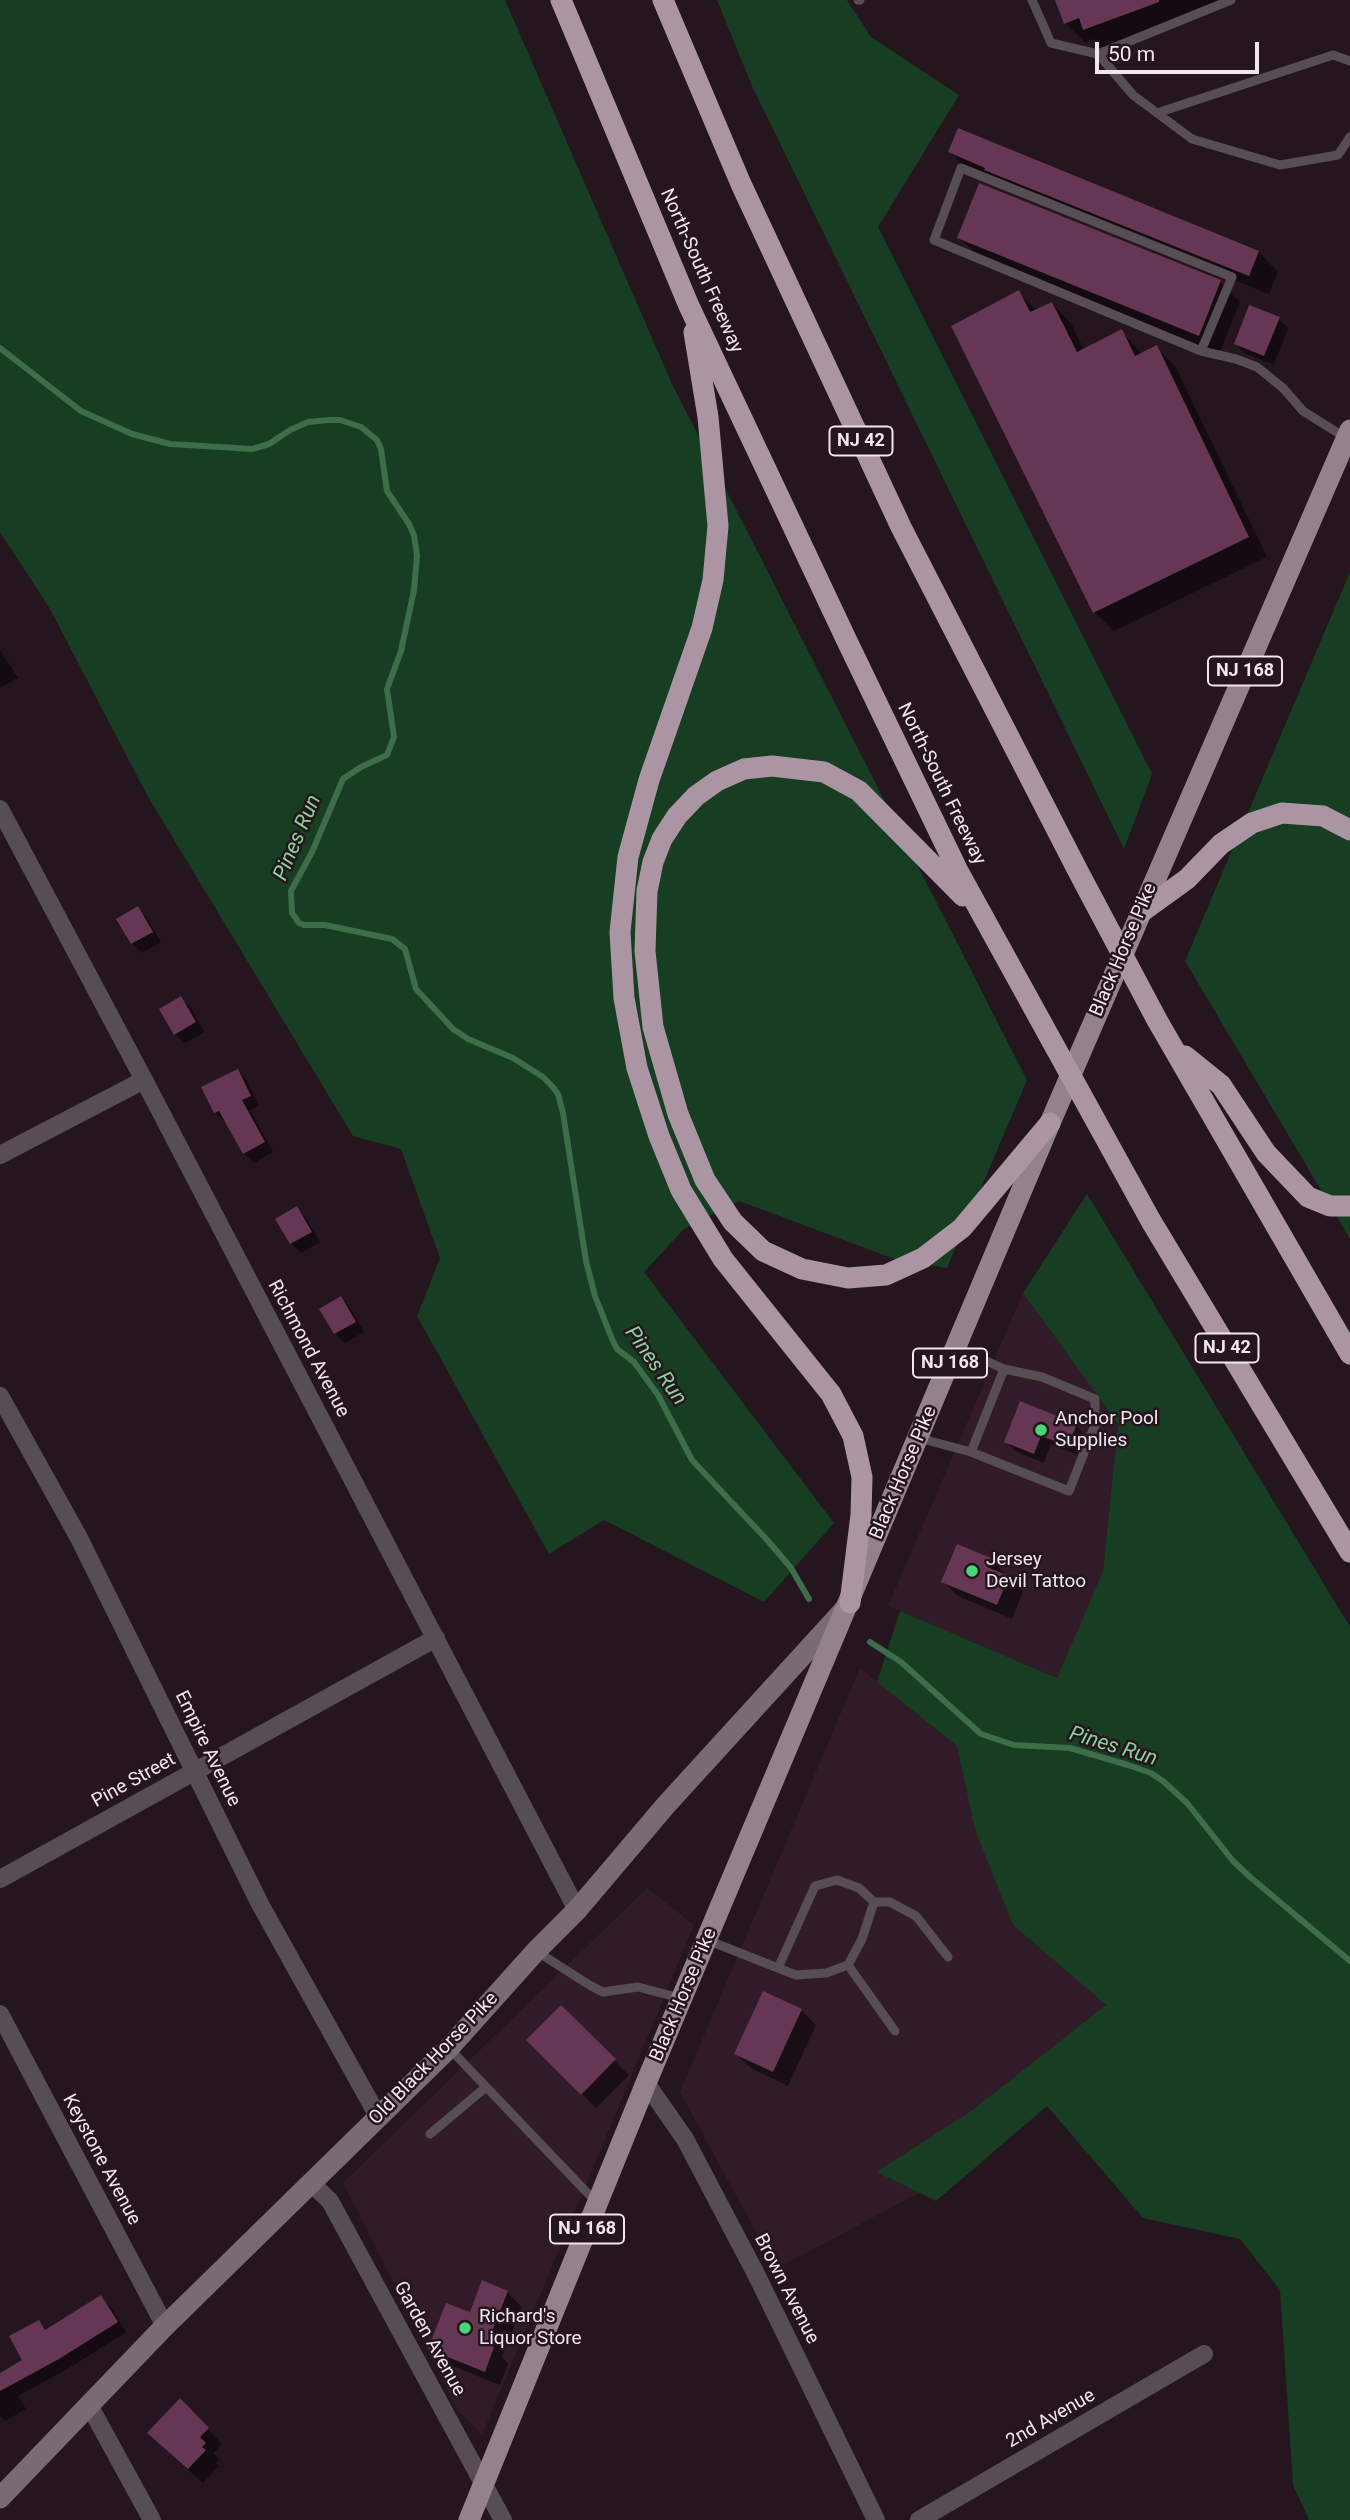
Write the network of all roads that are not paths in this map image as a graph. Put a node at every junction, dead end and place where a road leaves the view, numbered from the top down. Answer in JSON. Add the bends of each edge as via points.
{"nodes":[{"id":1,"x":561,"y":0,"type":"edge"},
{"id":2,"x":663,"y":0,"type":"edge"},
{"id":3,"x":1032,"y":0,"type":"edge"},
{"id":4,"x":1231,"y":0,"type":"edge"},
{"id":5,"x":1098,"y":54,"type":"junction"},
{"id":6,"x":1350,"y":61,"type":"edge"},
{"id":7,"x":1157,"y":113,"type":"junction"},
{"id":8,"x":1350,"y":137,"type":"edge"},
{"id":9,"x":689,"y":306,"type":"junction"},
{"id":10,"x":1201,"y":351,"type":"junction"},
{"id":11,"x":1348,"y":434,"type":"edge"},
{"id":12,"x":0,"y":809,"type":"edge"},
{"id":13,"x":1350,"y":830,"type":"edge"},
{"id":14,"x":1140,"y":913,"type":"junction"},
{"id":15,"x":982,"y":915,"type":"junction"},
{"id":16,"x":1174,"y":1048,"type":"junction"},
{"id":17,"x":144,"y":1080,"type":"junction"},
{"id":18,"x":1050,"y":1123,"type":"junction"},
{"id":19,"x":0,"y":1155,"type":"edge"},
{"id":20,"x":1350,"y":1206,"type":"edge"},
{"id":21,"x":956,"y":1348,"type":"junction"},
{"id":22,"x":1350,"y":1354,"type":"edge"},
{"id":23,"x":1004,"y":1369,"type":"junction"},
{"id":24,"x":0,"y":1396,"type":"edge"},
{"id":25,"x":919,"y":1438,"type":"junction"},
{"id":26,"x":971,"y":1452,"type":"junction"},
{"id":27,"x":1350,"y":1552,"type":"edge"},
{"id":28,"x":850,"y":1603,"type":"junction"},
{"id":29,"x":436,"y":1638,"type":"junction"},
{"id":30,"x":195,"y":1771,"type":"junction"},
{"id":31,"x":0,"y":1879,"type":"edge"},
{"id":32,"x":874,"y":1902,"type":"junction"},
{"id":33,"x":577,"y":1910,"type":"junction"},
{"id":34,"x":707,"y":1940,"type":"junction"},
{"id":35,"x":537,"y":1951,"type":"junction"},
{"id":36,"x":948,"y":1956,"type":"dead end"},
{"id":37,"x":848,"y":1965,"type":"junction"},
{"id":38,"x":778,"y":1968,"type":"junction"},
{"id":39,"x":682,"y":1998,"type":"junction"},
{"id":40,"x":0,"y":2014,"type":"edge"},
{"id":41,"x":895,"y":2031,"type":"dead end"},
{"id":42,"x":449,"y":2048,"type":"junction"},
{"id":43,"x":646,"y":2083,"type":"junction"},
{"id":44,"x":486,"y":2087,"type":"junction"},
{"id":45,"x":379,"y":2118,"type":"junction"},
{"id":46,"x":430,"y":2134,"type":"dead end"},
{"id":47,"x":311,"y":2183,"type":"junction"},
{"id":48,"x":597,"y":2203,"type":"junction"},
{"id":49,"x":165,"y":2326,"type":"junction"},
{"id":50,"x":1204,"y":2354,"type":"dead end"},
{"id":51,"x":89,"y":2405,"type":"junction"},
{"id":52,"x":484,"y":2484,"type":"junction"},
{"id":53,"x":0,"y":2498,"type":"edge"},
{"id":54,"x":152,"y":2520,"type":"edge"},
{"id":55,"x":469,"y":2520,"type":"edge"},
{"id":56,"x":503,"y":2520,"type":"edge"},
{"id":57,"x":876,"y":2520,"type":"edge"},
{"id":58,"x":919,"y":2520,"type":"edge"}],
"edges":[{"from":1,"to":9,"type":"highway","name":"North-South Freeway","number":"NJ 42"},
{"from":2,"to":16,"type":"highway","number":"NJ 42","via":[[741,184],[901,527]]},
{"from":3,"to":5,"type":"lane","via":[[1051,44]]},
{"from":4,"to":5,"type":"lane"},
{"from":5,"to":7,"type":"lane","via":[[1133,95]]},
{"from":6,"to":7,"type":"lane","via":[[1333,55]]},
{"from":7,"to":8,"type":"lane","via":[[1192,139],[1280,164],[1338,155]]},
{"from":9,"to":15,"type":"highway","name":"North-South Freeway","number":"NJ 42","via":[[858,666]]},
{"from":9,"to":28,"type":"highway","via":[[708,417],[718,526],[713,580],[702,628],[649,780],[628,857],[620,932],[624,998],[637,1068],[681,1190],[723,1259],[831,1394],[853,1436],[862,1477]]},
{"from":10,"to":10,"type":"lane","via":[[934,240],[961,168],[1232,277]]},
{"from":10,"to":11,"type":"lane","via":[[1257,367],[1303,411]]},
{"from":11,"to":14,"type":"main road","name":"Black Horse Pike","number":"NJ 168"},
{"from":12,"to":17,"type":"street","name":"Richmond Avenue"},
{"from":13,"to":14,"type":"highway","via":[[1323,816],[1282,813],[1252,823]]},
{"from":14,"to":18,"type":"main road","name":"Black Horse Pike","number":"NJ 168"},
{"from":15,"to":18,"type":"highway","via":[[859,792],[824,772],[772,765],[744,769],[717,781],[677,816],[662,839],[647,891],[645,951],[653,1027],[678,1114],[705,1180],[733,1223],[763,1251],[802,1269],[848,1278],[886,1275],[923,1258],[962,1228]]},
{"from":15,"to":27,"type":"highway","name":"North-South Freeway","number":"NJ 42","via":[[1151,1221]]},
{"from":16,"to":20,"type":"highway","via":[[1221,1085],[1289,1180],[1308,1197],[1330,1206]]},
{"from":16,"to":22,"type":"highway","number":"NJ 42"},
{"from":17,"to":19,"type":"street"},
{"from":17,"to":29,"type":"street","name":"Richmond Avenue"},
{"from":18,"to":21,"type":"main road","name":"Black Horse Pike","number":"NJ 168"},
{"from":21,"to":23,"type":"lane"},
{"from":21,"to":25,"type":"main road","name":"Black Horse Pike","number":"NJ 168"},
{"from":23,"to":26,"type":"lane"},
{"from":23,"to":26,"type":"lane","via":[[1042,1377],[1094,1399],[1095,1425],[1069,1491]]},
{"from":24,"to":30,"type":"street","name":"Empire Avenue","via":[[79,1538]]},
{"from":25,"to":26,"type":"lane"},
{"from":25,"to":28,"type":"main road","name":"Black Horse Pike","number":"NJ 168"},
{"from":28,"to":33,"type":"street","name":"Old Black Horse Pike"},
{"from":28,"to":34,"type":"main road","name":"Black Horse Pike","number":"NJ 168"},
{"from":29,"to":30,"type":"street","name":"Pine Street"},
{"from":29,"to":33,"type":"street","name":"Richmond Avenue"},
{"from":30,"to":31,"type":"street","name":"Pine Street"},
{"from":30,"to":45,"type":"street","name":"Empire Avenue","via":[[260,1904]]},
{"from":32,"to":36,"type":"lane","via":[[890,1902],[916,1916]]},
{"from":32,"to":37,"type":"lane"},
{"from":32,"to":38,"type":"lane","via":[[859,1888],[837,1880],[816,1885]]},
{"from":33,"to":35,"type":"street","name":"Old Black Horse Pike"},
{"from":34,"to":38,"type":"lane"},
{"from":34,"to":39,"type":"main road","name":"Black Horse Pike","number":"NJ 168"},
{"from":35,"to":39,"type":"lane","via":[[603,1992],[638,1987]]},
{"from":35,"to":42,"type":"street","name":"Old Black Horse Pike"},
{"from":37,"to":38,"type":"lane","via":[[826,1973],[796,1975]]},
{"from":37,"to":41,"type":"lane"},
{"from":39,"to":43,"type":"main road","name":"Black Horse Pike","number":"NJ 168"},
{"from":40,"to":49,"type":"street","name":"Keystone Avenue"},
{"from":42,"to":44,"type":"lane"},
{"from":42,"to":45,"type":"street","name":"Old Black Horse Pike"},
{"from":43,"to":48,"type":"main road","name":"Black Horse Pike","number":"NJ 168"},
{"from":43,"to":57,"type":"street","name":"Brown Avenue","via":[[691,2151],[756,2274]]},
{"from":44,"to":46,"type":"lane"},
{"from":44,"to":48,"type":"lane"},
{"from":45,"to":47,"type":"street","name":"Old Black Horse Pike"},
{"from":47,"to":49,"type":"street","name":"Old Black Horse Pike"},
{"from":47,"to":52,"type":"street","name":"Garden Avenue","via":[[330,2201]]},
{"from":48,"to":52,"type":"main road","name":"Black Horse Pike","number":"NJ 168"},
{"from":49,"to":51,"type":"street","name":"Old Black Horse Pike"},
{"from":50,"to":58,"type":"street","name":"2nd Avenue"},
{"from":51,"to":53,"type":"street","name":"Old Black Horse Pike"},
{"from":51,"to":54,"type":"street"},
{"from":52,"to":55,"type":"main road","name":"Black Horse Pike","number":"NJ 168"},
{"from":52,"to":56,"type":"street","name":"Garden Avenue"}]}
